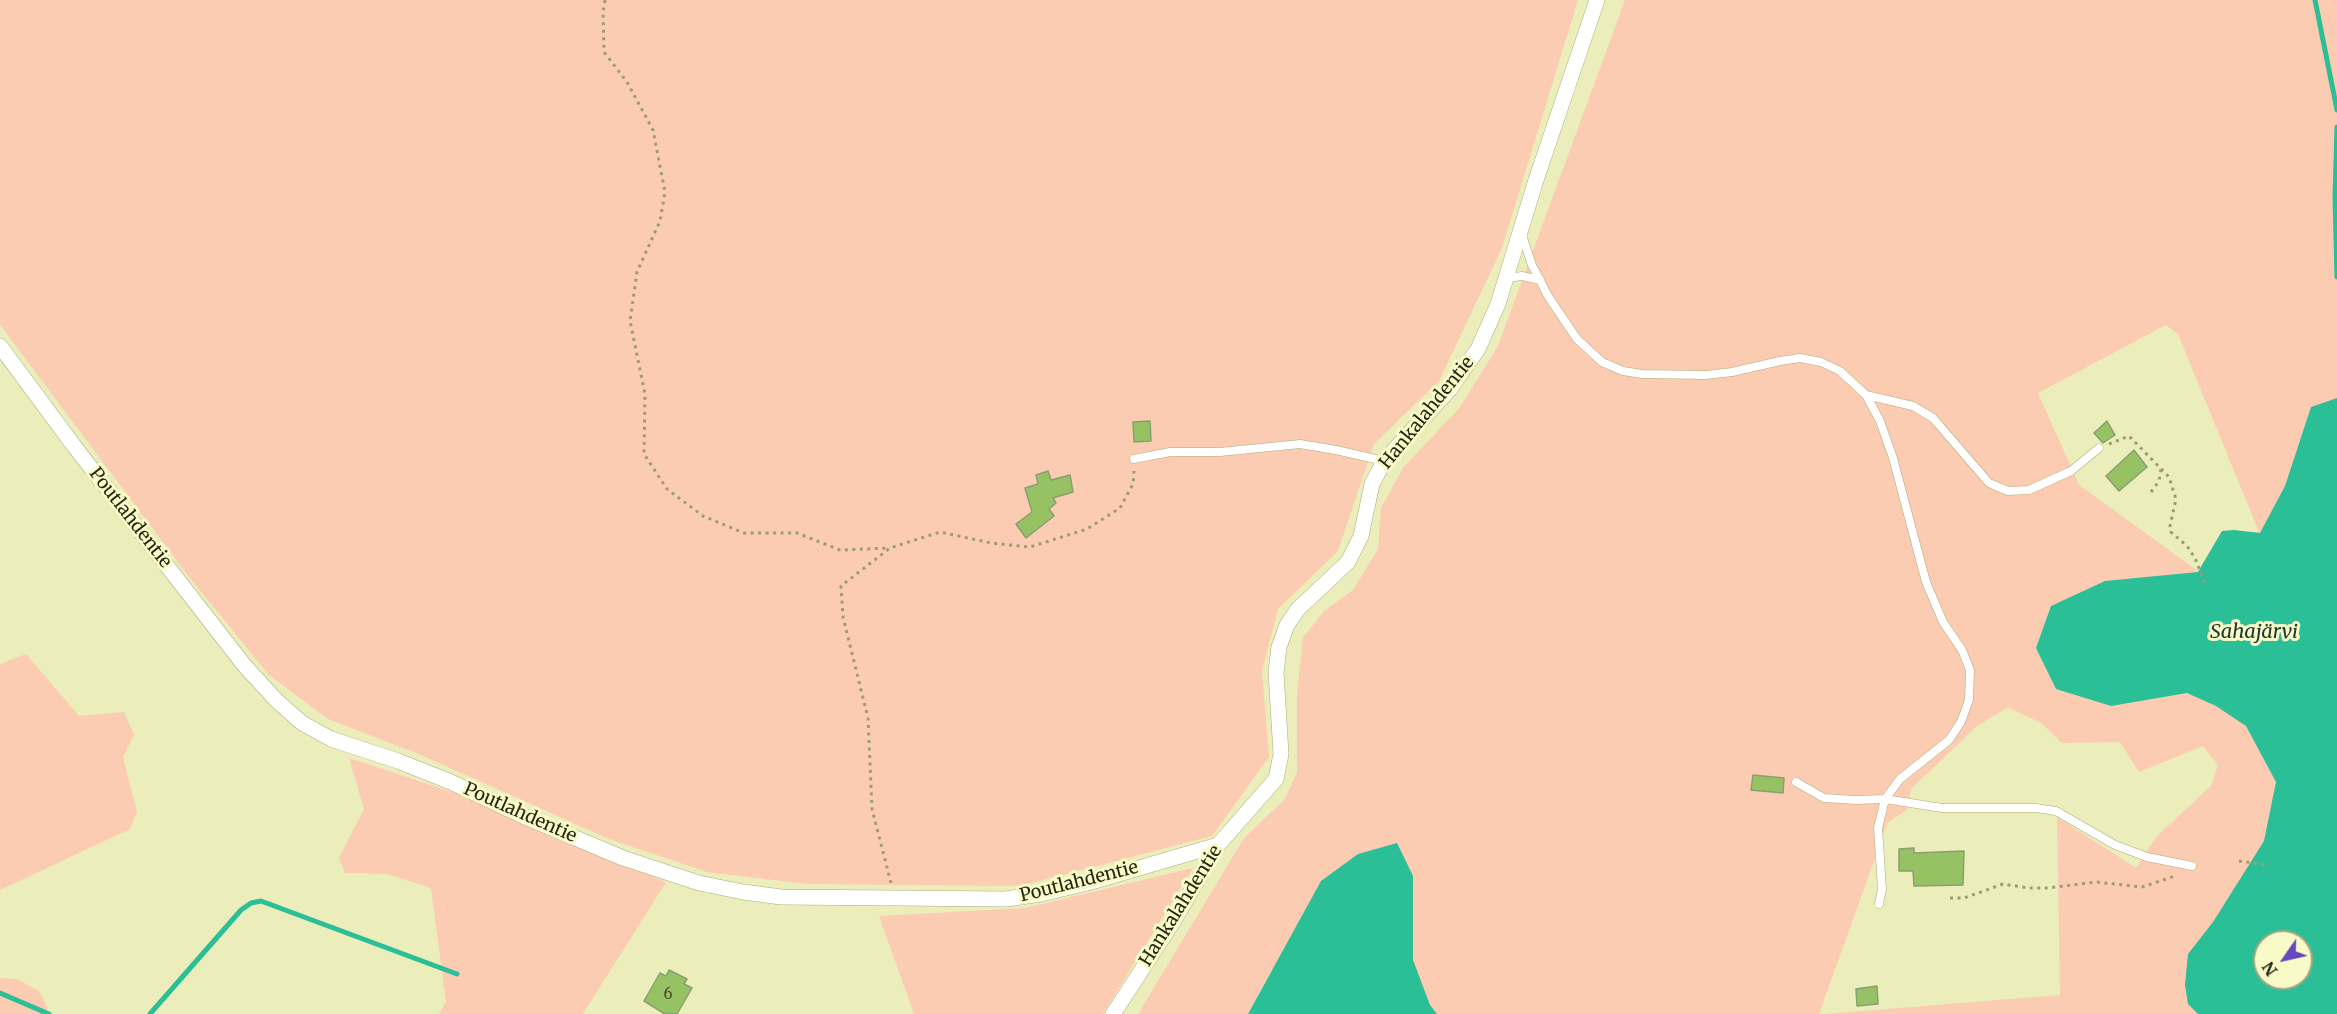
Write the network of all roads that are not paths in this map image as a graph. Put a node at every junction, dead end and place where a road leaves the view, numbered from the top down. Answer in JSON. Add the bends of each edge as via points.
{"nodes":[{"id":1,"x":1597,"y":0,"type":"edge"},
{"id":2,"x":1520,"y":231,"type":"junction"},
{"id":3,"x":1506,"y":278,"type":"junction"},
{"id":4,"x":1540,"y":280,"type":"junction"},
{"id":5,"x":0,"y":346,"type":"edge"},
{"id":6,"x":1866,"y":396,"type":"junction"},
{"id":7,"x":2099,"y":448,"type":"road end"},
{"id":8,"x":1134,"y":459,"type":"road end"},
{"id":9,"x":1384,"y":461,"type":"junction"},
{"id":10,"x":1796,"y":782,"type":"dead end"},
{"id":11,"x":1885,"y":799,"type":"junction"},
{"id":12,"x":1218,"y":845,"type":"junction"},
{"id":13,"x":2192,"y":866,"type":"road end"},
{"id":14,"x":1879,"y":904,"type":"dead end"},
{"id":15,"x":1113,"y":1014,"type":"edge"}],
"edges":[{"from":1,"to":2,"type":"street","name":"Hankalahdentie"},
{"from":2,"to":3,"type":"street","name":"Hankalahdentie"},
{"from":2,"to":4,"type":"lane"},
{"from":3,"to":4,"type":"lane"},
{"from":3,"to":9,"type":"street","name":"Hankalahdentie","via":[[1478,349],[1450,389]]},
{"from":4,"to":6,"type":"lane","via":[[1577,339],[1602,362],[1623,371],[1706,375],[1800,358],[1840,371]]},
{"from":5,"to":12,"type":"street","name":"Poutlahdentie","via":[[209,621],[276,700],[302,723],[331,739],[440,778],[623,858],[699,883],[781,897],[1006,899],[1041,894]]},
{"from":6,"to":7,"type":"lane","via":[[1913,406],[1933,417],[1989,483],[2008,491],[2029,490],[2071,471]]},
{"from":6,"to":11,"type":"lane","via":[[1893,458],[1926,582],[1970,670],[1969,700],[1961,722],[1949,740],[1900,779]]},
{"from":8,"to":9,"type":"lane","via":[[1170,452],[1220,452],[1300,444]]},
{"from":9,"to":12,"type":"street","name":"Hankalahdentie","via":[[1372,484],[1361,536],[1348,562],[1298,609],[1279,647],[1276,672],[1281,754],[1276,779]]},
{"from":10,"to":11,"type":"lane","via":[[1824,798]]},
{"from":11,"to":13,"type":"lane","via":[[1942,808],[2056,811],[2115,845]]},
{"from":11,"to":14,"type":"lane","via":[[1878,828],[1882,889]]},
{"from":12,"to":15,"type":"street","name":"Hankalahdentie"}]}
